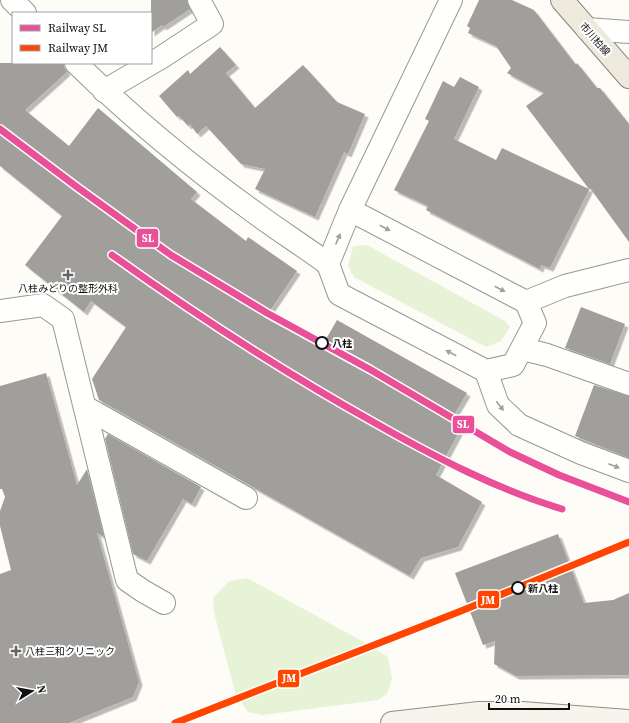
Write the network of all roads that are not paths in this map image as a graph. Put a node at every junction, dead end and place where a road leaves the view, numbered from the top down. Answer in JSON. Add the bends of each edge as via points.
{"nodes":[{"id":1,"x":12,"y":0,"type":"edge"},
{"id":2,"x":199,"y":0,"type":"edge"},
{"id":3,"x":451,"y":0,"type":"edge"},
{"id":4,"x":562,"y":0,"type":"edge"},
{"id":5,"x":24,"y":12,"type":"edge"},
{"id":6,"x":587,"y":29,"type":"junction"},
{"id":7,"x":629,"y":32,"type":"edge"},
{"id":8,"x":152,"y":63,"type":"edge"},
{"id":9,"x":77,"y":64,"type":"edge"},
{"id":10,"x":150,"y":64,"type":"edge"},
{"id":11,"x":629,"y":77,"type":"edge"},
{"id":12,"x":104,"y":91,"type":"junction"},
{"id":13,"x":350,"y":210,"type":"junction"},
{"id":14,"x":328,"y":264,"type":"junction"},
{"id":15,"x":629,"y":270,"type":"edge"},
{"id":16,"x":526,"y":302,"type":"junction"},
{"id":17,"x":0,"y":311,"type":"edge"},
{"id":18,"x":523,"y":349,"type":"junction"},
{"id":19,"x":486,"y":371,"type":"junction"},
{"id":20,"x":629,"y":384,"type":"edge"},
{"id":21,"x":85,"y":407,"type":"junction"},
{"id":22,"x":629,"y":471,"type":"edge"},
{"id":23,"x":246,"y":498,"type":"dead end"},
{"id":24,"x":164,"y":603,"type":"dead end"},
{"id":25,"x":629,"y":721,"type":"edge"},
{"id":26,"x":392,"y":723,"type":"edge"}],
"edges":[{"from":1,"to":5,"type":"street"},
{"from":2,"to":8,"type":"street","via":[[212,24]]},
{"from":3,"to":13,"type":"street"},
{"from":4,"to":6,"type":"main road","name":"市川柏線"},
{"from":6,"to":7,"type":"street"},
{"from":6,"to":11,"type":"main road","name":"市川柏線"},
{"from":9,"to":12,"type":"street"},
{"from":10,"to":12,"type":"street"},
{"from":12,"to":14,"type":"street","via":[[189,162]]},
{"from":14,"to":13,"type":"street","one_way":true},
{"from":13,"to":16,"type":"street","one_way":true},
{"from":19,"to":14,"type":"street","one_way":true,"via":[[339,294]]},
{"from":15,"to":16,"type":"street","via":[[565,286]]},
{"from":16,"to":18,"type":"street","via":[[535,323]]},
{"from":17,"to":21,"type":"street","via":[[43,305],[63,319]]},
{"from":18,"to":19,"type":"street","via":[[513,365]]},
{"from":18,"to":20,"type":"street"},
{"from":19,"to":22,"type":"street","one_way":true,"via":[[498,405],[519,425]]},
{"from":21,"to":23,"type":"street"},
{"from":21,"to":24,"type":"street","via":[[127,580],[142,592]]},
{"from":25,"to":26,"type":"street","via":[[479,712]]}]}
